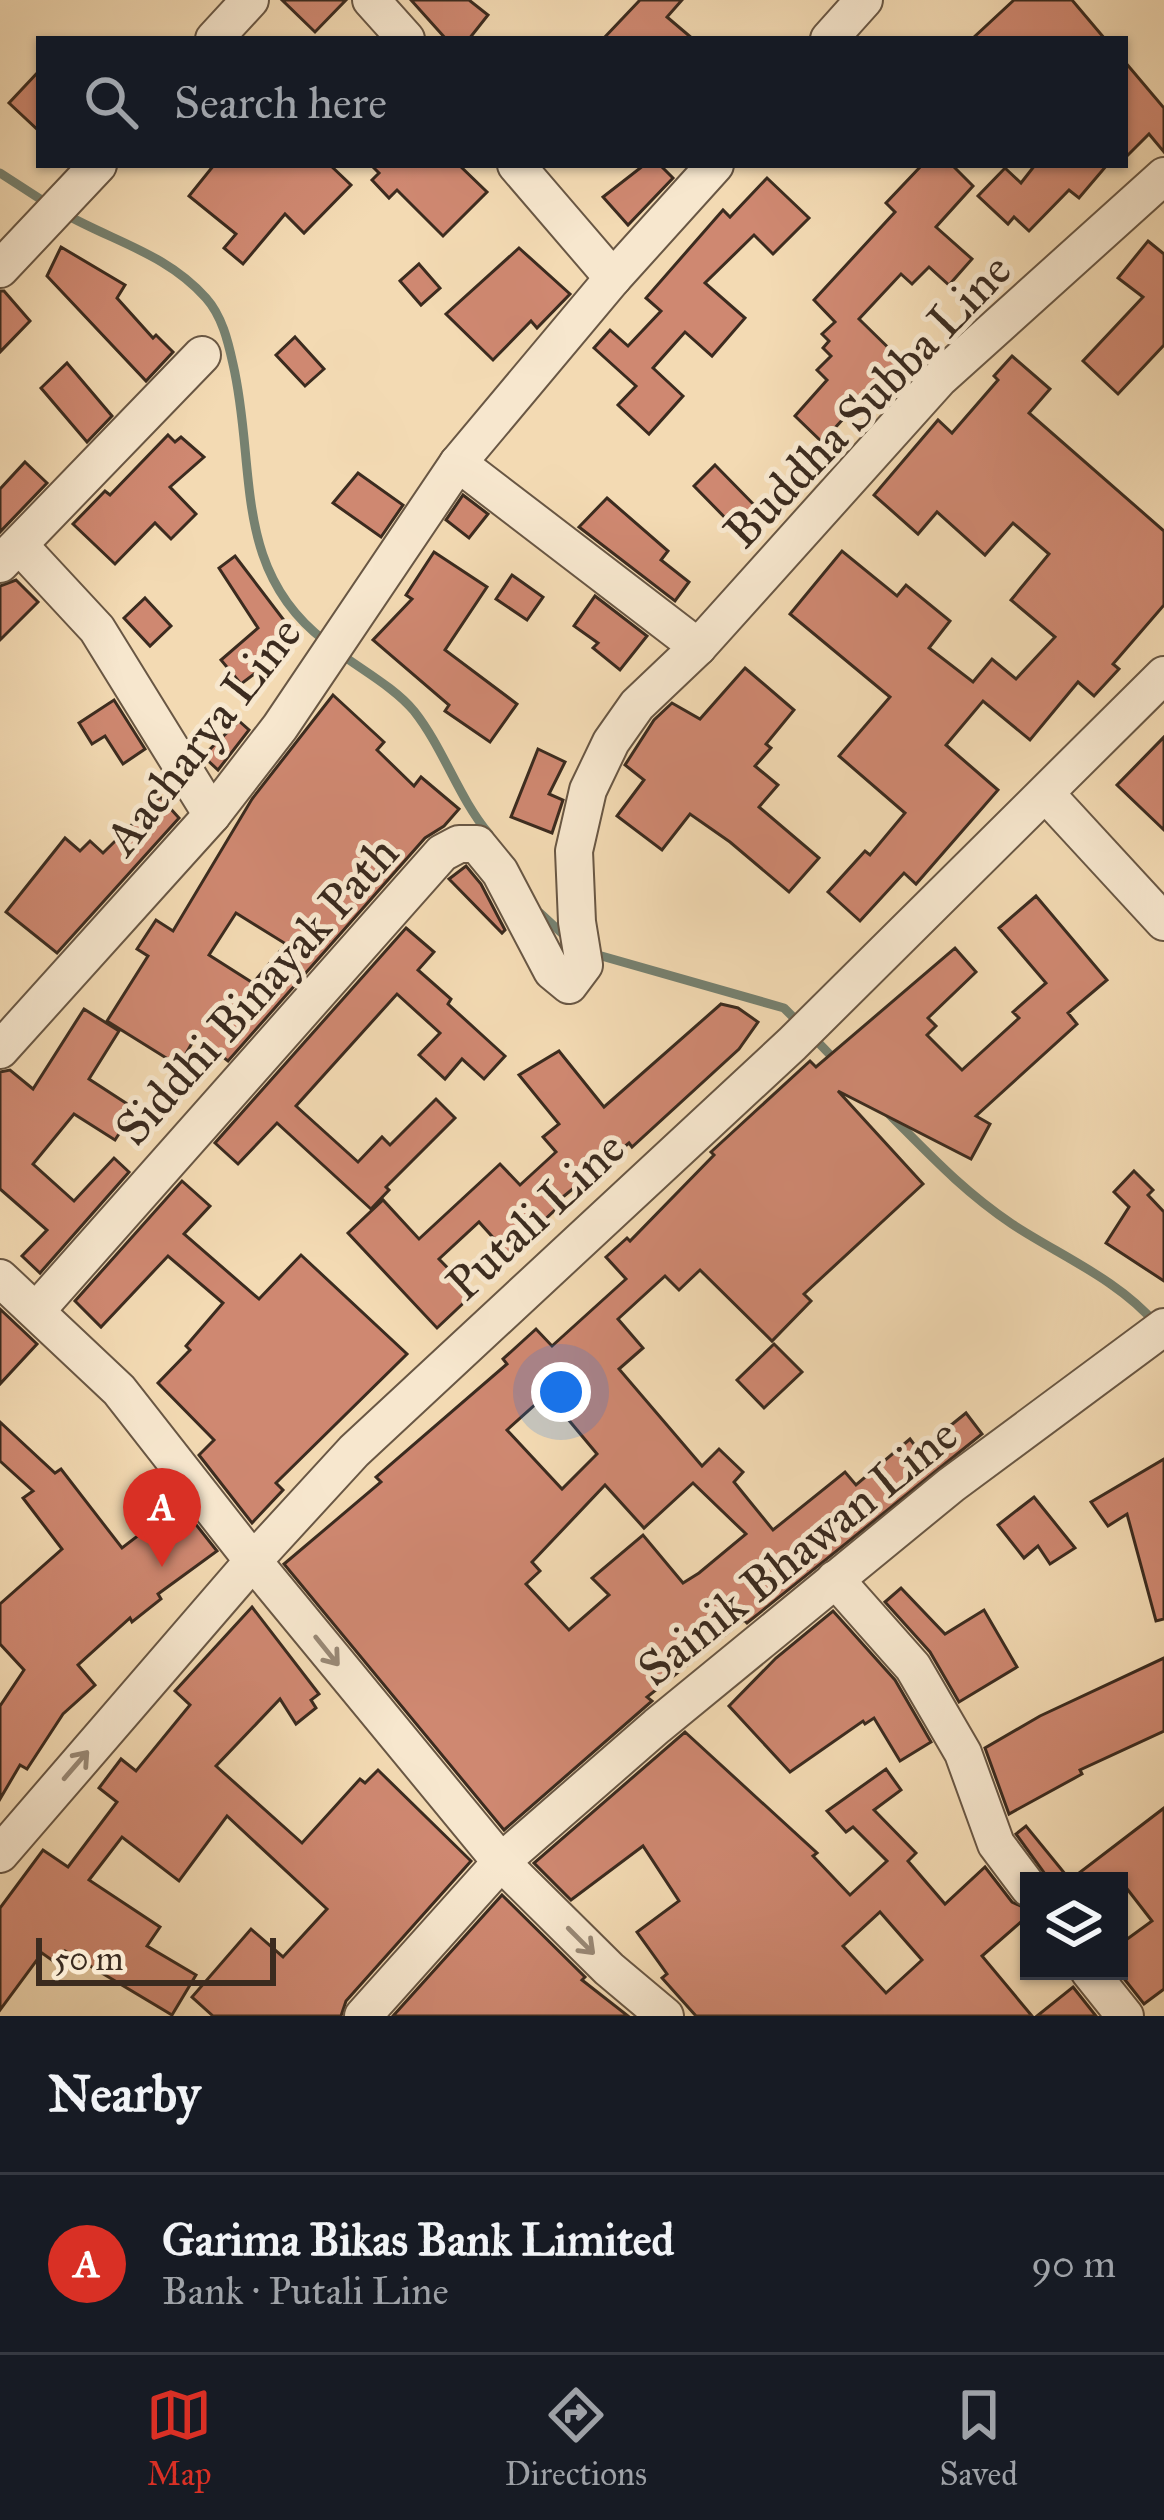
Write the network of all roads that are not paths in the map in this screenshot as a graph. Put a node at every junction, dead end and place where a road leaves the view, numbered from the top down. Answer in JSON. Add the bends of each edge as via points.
{"nodes":[{"id":1,"x":250,"y":0,"type":"edge"},
{"id":2,"x":371,"y":0,"type":"edge"},
{"id":3,"x":864,"y":0,"type":"edge"},
{"id":4,"x":217,"y":36,"type":"edge"},
{"id":5,"x":403,"y":36,"type":"edge"},
{"id":6,"x":832,"y":36,"type":"edge"},
{"id":7,"x":95,"y":168,"type":"edge"},
{"id":8,"x":519,"y":168,"type":"edge"},
{"id":9,"x":712,"y":168,"type":"edge"},
{"id":10,"x":1164,"y":176,"type":"edge"},
{"id":11,"x":0,"y":269,"type":"edge"},
{"id":12,"x":613,"y":278,"type":"junction"},
{"id":13,"x":202,"y":355,"type":"dead end"},
{"id":14,"x":458,"y":463,"type":"junction"},
{"id":15,"x":9,"y":555,"type":"edge"},
{"id":16,"x":698,"y":647,"type":"junction"},
{"id":17,"x":1164,"y":675,"type":"edge"},
{"id":18,"x":1046,"y":794,"type":"junction"},
{"id":19,"x":212,"y":815,"type":"junction"},
{"id":20,"x":1164,"y":922,"type":"edge"},
{"id":21,"x":0,"y":1050,"type":"edge"},
{"id":22,"x":0,"y":1278,"type":"edge"},
{"id":23,"x":36,"y":1311,"type":"junction"},
{"id":24,"x":1153,"y":1336,"type":"edge"},
{"id":25,"x":253,"y":1561,"type":"junction"},
{"id":26,"x":835,"y":1579,"type":"junction"},
{"id":27,"x":0,"y":1854,"type":"edge"},
{"id":28,"x":501,"y":1862,"type":"junction"},
{"id":29,"x":1020,"y":1876,"type":"edge"},
{"id":30,"x":1096,"y":1980,"type":"edge"},
{"id":31,"x":364,"y":2016,"type":"edge"},
{"id":32,"x":665,"y":2016,"type":"edge"},
{"id":33,"x":1126,"y":2016,"type":"edge"}],
"edges":[{"from":1,"to":4,"type":"street"},
{"from":2,"to":5,"type":"street"},
{"from":3,"to":6,"type":"street"},
{"from":7,"to":11,"type":"street"},
{"from":8,"to":12,"type":"street"},
{"from":9,"to":12,"type":"street","name":"Aacharya Line"},
{"from":10,"to":16,"type":"street","name":"Buddha Subba Line","via":[[939,379]]},
{"from":12,"to":14,"type":"street","name":"Aacharya Line"},
{"from":13,"to":15,"type":"street"},
{"from":14,"to":16,"type":"street"},
{"from":14,"to":19,"type":"street","name":"Aacharya Line"},
{"from":15,"to":19,"type":"street","via":[[97,629]]},
{"from":16,"to":23,"type":"street","name":"Siddhi Binayak Path","via":[[637,705],[588,790],[574,851],[584,965],[569,985],[552,970],[478,844],[442,853]]},
{"from":17,"to":18,"type":"street","name":"Putali Line"},
{"from":18,"to":20,"type":"street"},
{"from":18,"to":25,"type":"street","name":"Putali Line","via":[[354,1451]]},
{"from":19,"to":21,"type":"street","name":"Aacharya Line"},
{"from":22,"to":23,"type":"street"},
{"from":23,"to":25,"type":"street","via":[[118,1390]]},
{"from":24,"to":26,"type":"street","name":"Sainik Bhawan Line"},
{"from":27,"to":25,"type":"street","name":"Putali Line","one_way":true},
{"from":25,"to":28,"type":"street","one_way":true},
{"from":26,"to":28,"type":"street","name":"Sainik Bhawan Line"},
{"from":26,"to":29,"type":"street","via":[[913,1667],[963,1753],[997,1844]]},
{"from":28,"to":31,"type":"street","name":"Sainik Bhawan Line"},
{"from":28,"to":32,"type":"street","one_way":true},
{"from":30,"to":33,"type":"street"}]}
